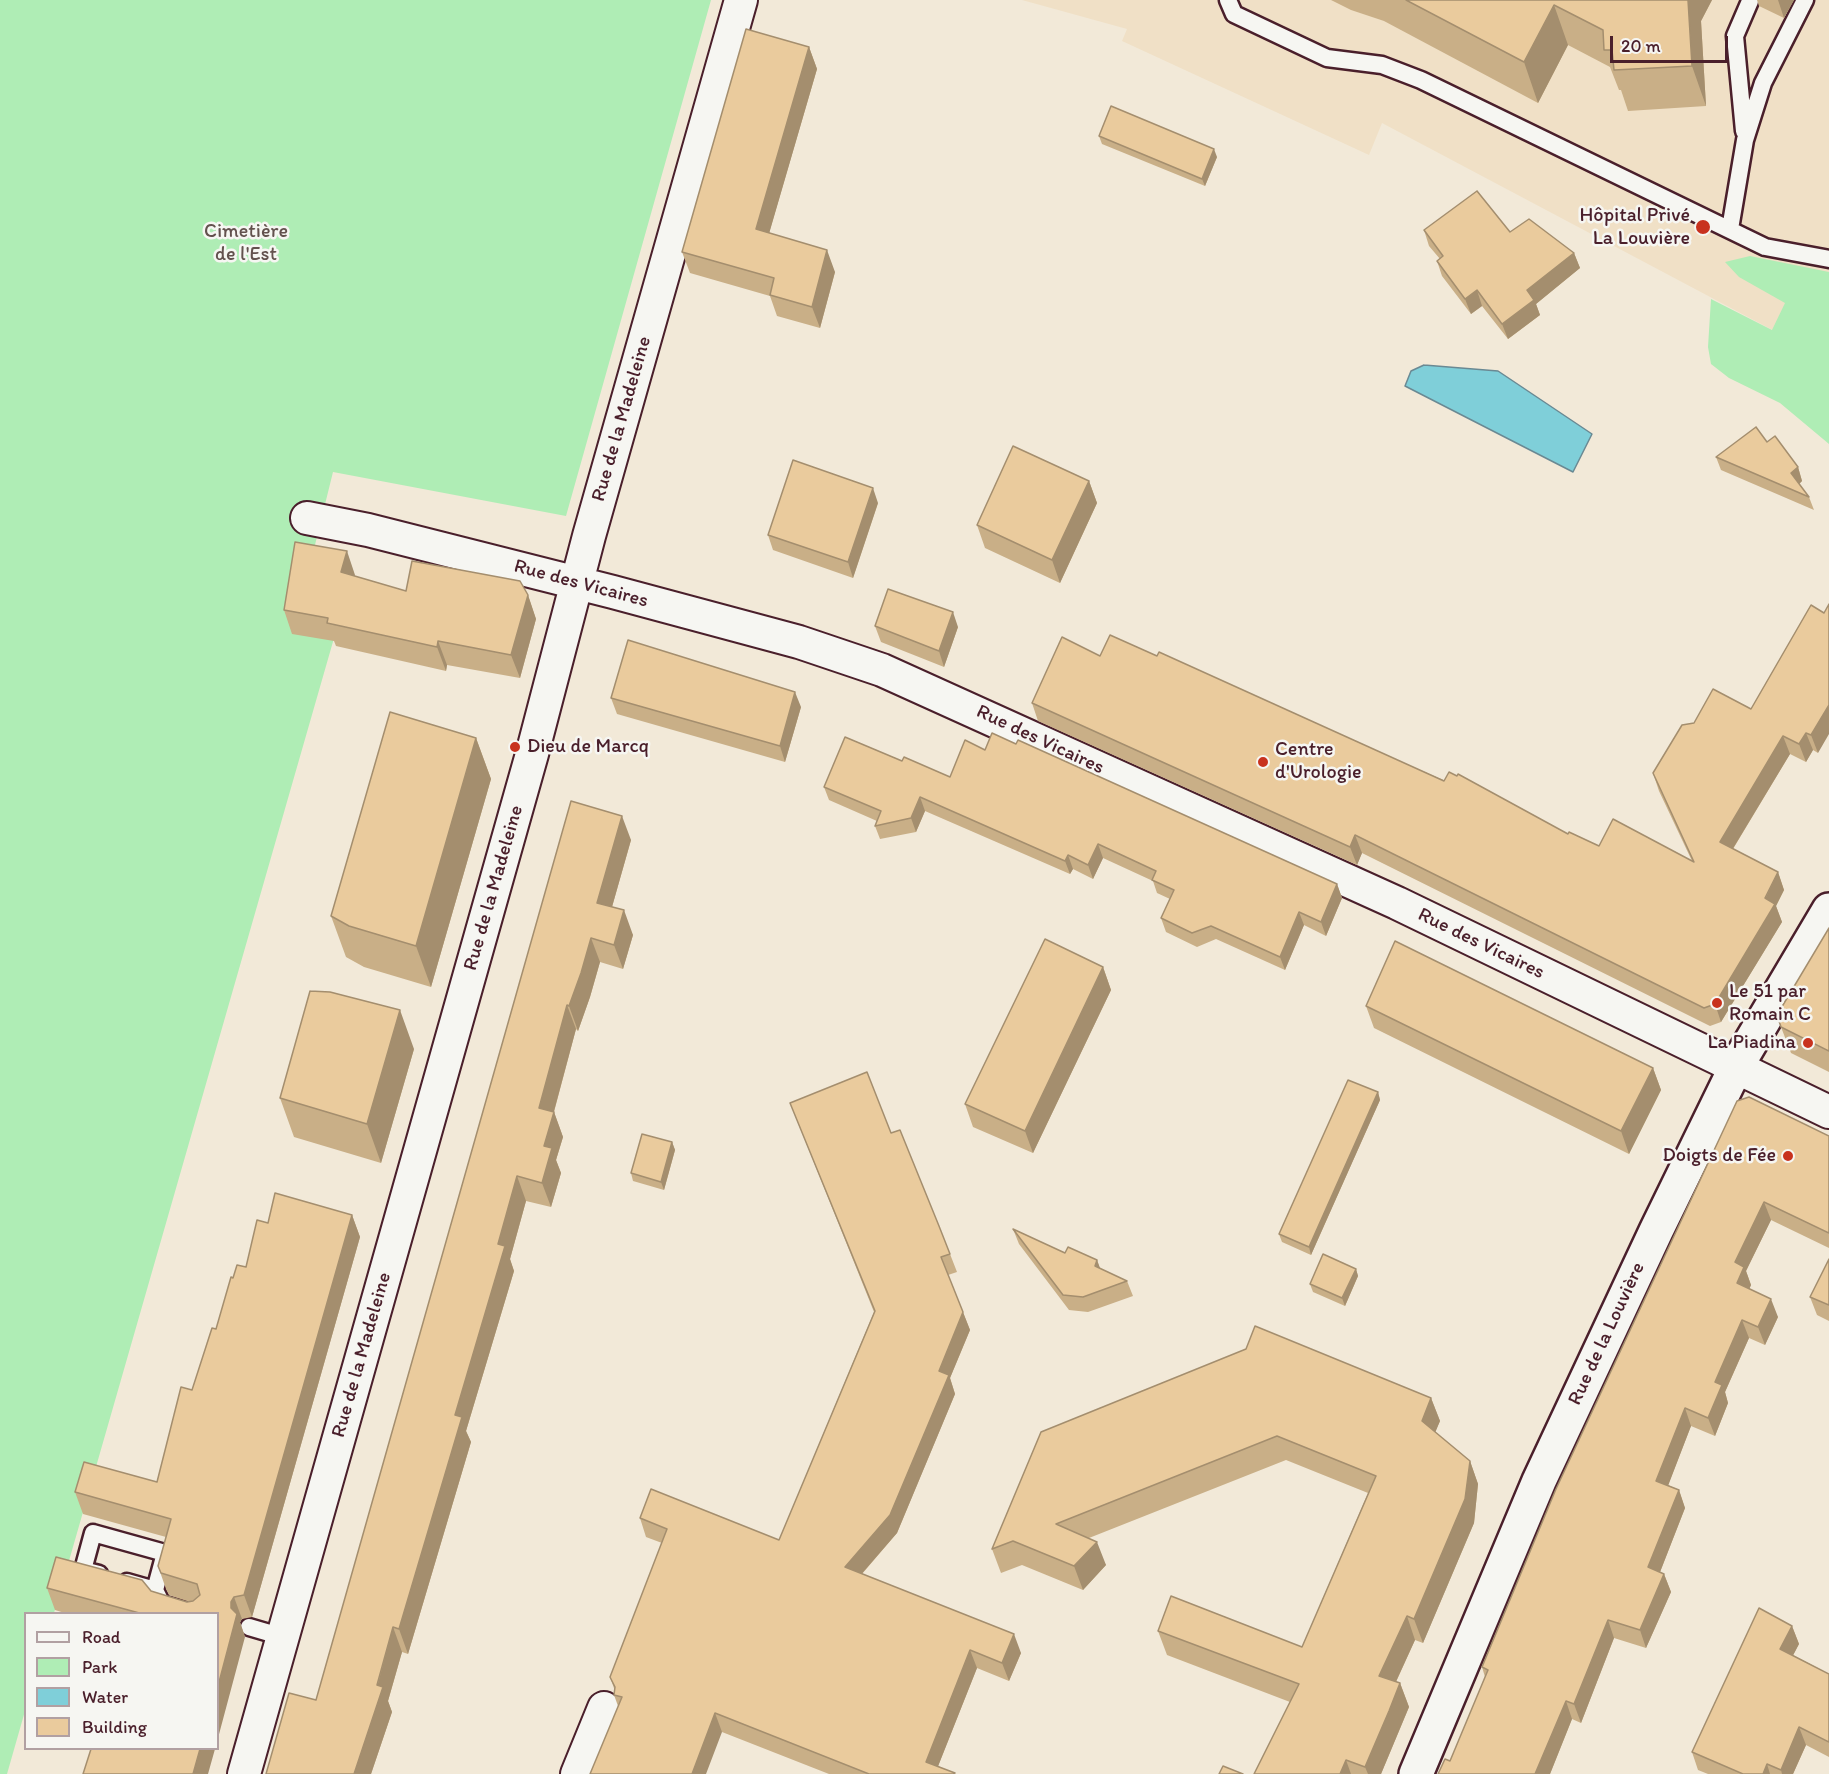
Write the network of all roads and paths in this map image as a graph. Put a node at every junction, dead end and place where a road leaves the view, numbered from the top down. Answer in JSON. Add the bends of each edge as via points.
{"nodes":[{"id":1,"x":741,"y":0,"type":"edge"},
{"id":2,"x":1228,"y":0,"type":"edge"},
{"id":3,"x":1805,"y":0,"type":"edge"},
{"id":4,"x":1750,"y":1,"type":"edge"},
{"id":5,"x":1745,"y":140,"type":"junction"},
{"id":6,"x":1730,"y":229,"type":"junction"},
{"id":7,"x":1829,"y":259,"type":"edge"},
{"id":8,"x":307,"y":518,"type":"dead end"},
{"id":9,"x":576,"y":583,"type":"junction"},
{"id":10,"x":1829,"y":910,"type":"edge"},
{"id":11,"x":1736,"y":1066,"type":"junction"},
{"id":12,"x":1829,"y":1112,"type":"edge"},
{"id":13,"x":154,"y":1590,"type":"junction"},
{"id":14,"x":191,"y":1612,"type":"edge"},
{"id":15,"x":249,"y":1627,"type":"dead end"},
{"id":16,"x":283,"y":1637,"type":"junction"},
{"id":17,"x":604,"y":1708,"type":"dead end"},
{"id":18,"x":244,"y":1774,"type":"edge"},
{"id":19,"x":577,"y":1774,"type":"edge"},
{"id":20,"x":1416,"y":1774,"type":"edge"}],
"edges":[{"from":1,"to":9,"type":"street","name":"Rue de la Madeleine"},
{"from":2,"to":6,"type":"lane","via":[[1234,14],[1327,58],[1382,65],[1421,80]]},
{"from":3,"to":5,"type":"lane","via":[[1763,83]]},
{"from":4,"to":5,"type":"lane","via":[[1735,36]]},
{"from":5,"to":6,"type":"lane"},
{"from":6,"to":7,"type":"lane","via":[[1765,247]]},
{"from":8,"to":9,"type":"street","name":"Rue des Vicaires"},
{"from":9,"to":11,"type":"street","name":"Rue des Vicaires","via":[[799,642],[924,687],[1397,903]]},
{"from":9,"to":16,"type":"street","name":"Rue de la Madeleine","via":[[532,754]]},
{"from":10,"to":11,"type":"street","name":"Rue de la Louvière"},
{"from":11,"to":12,"type":"street","name":"Rue des Vicaires"},
{"from":11,"to":20,"type":"street","name":"Rue de la Louvière","via":[[1539,1481]]},
{"from":13,"to":13,"type":"lane","via":[[83,1570],[93,1533],[165,1553]]},
{"from":13,"to":14,"type":"lane","via":[[162,1604]]},
{"from":15,"to":16,"type":"lane"},
{"from":16,"to":18,"type":"street","name":"Rue de la Madeleine"},
{"from":17,"to":19,"type":"street"}]}
